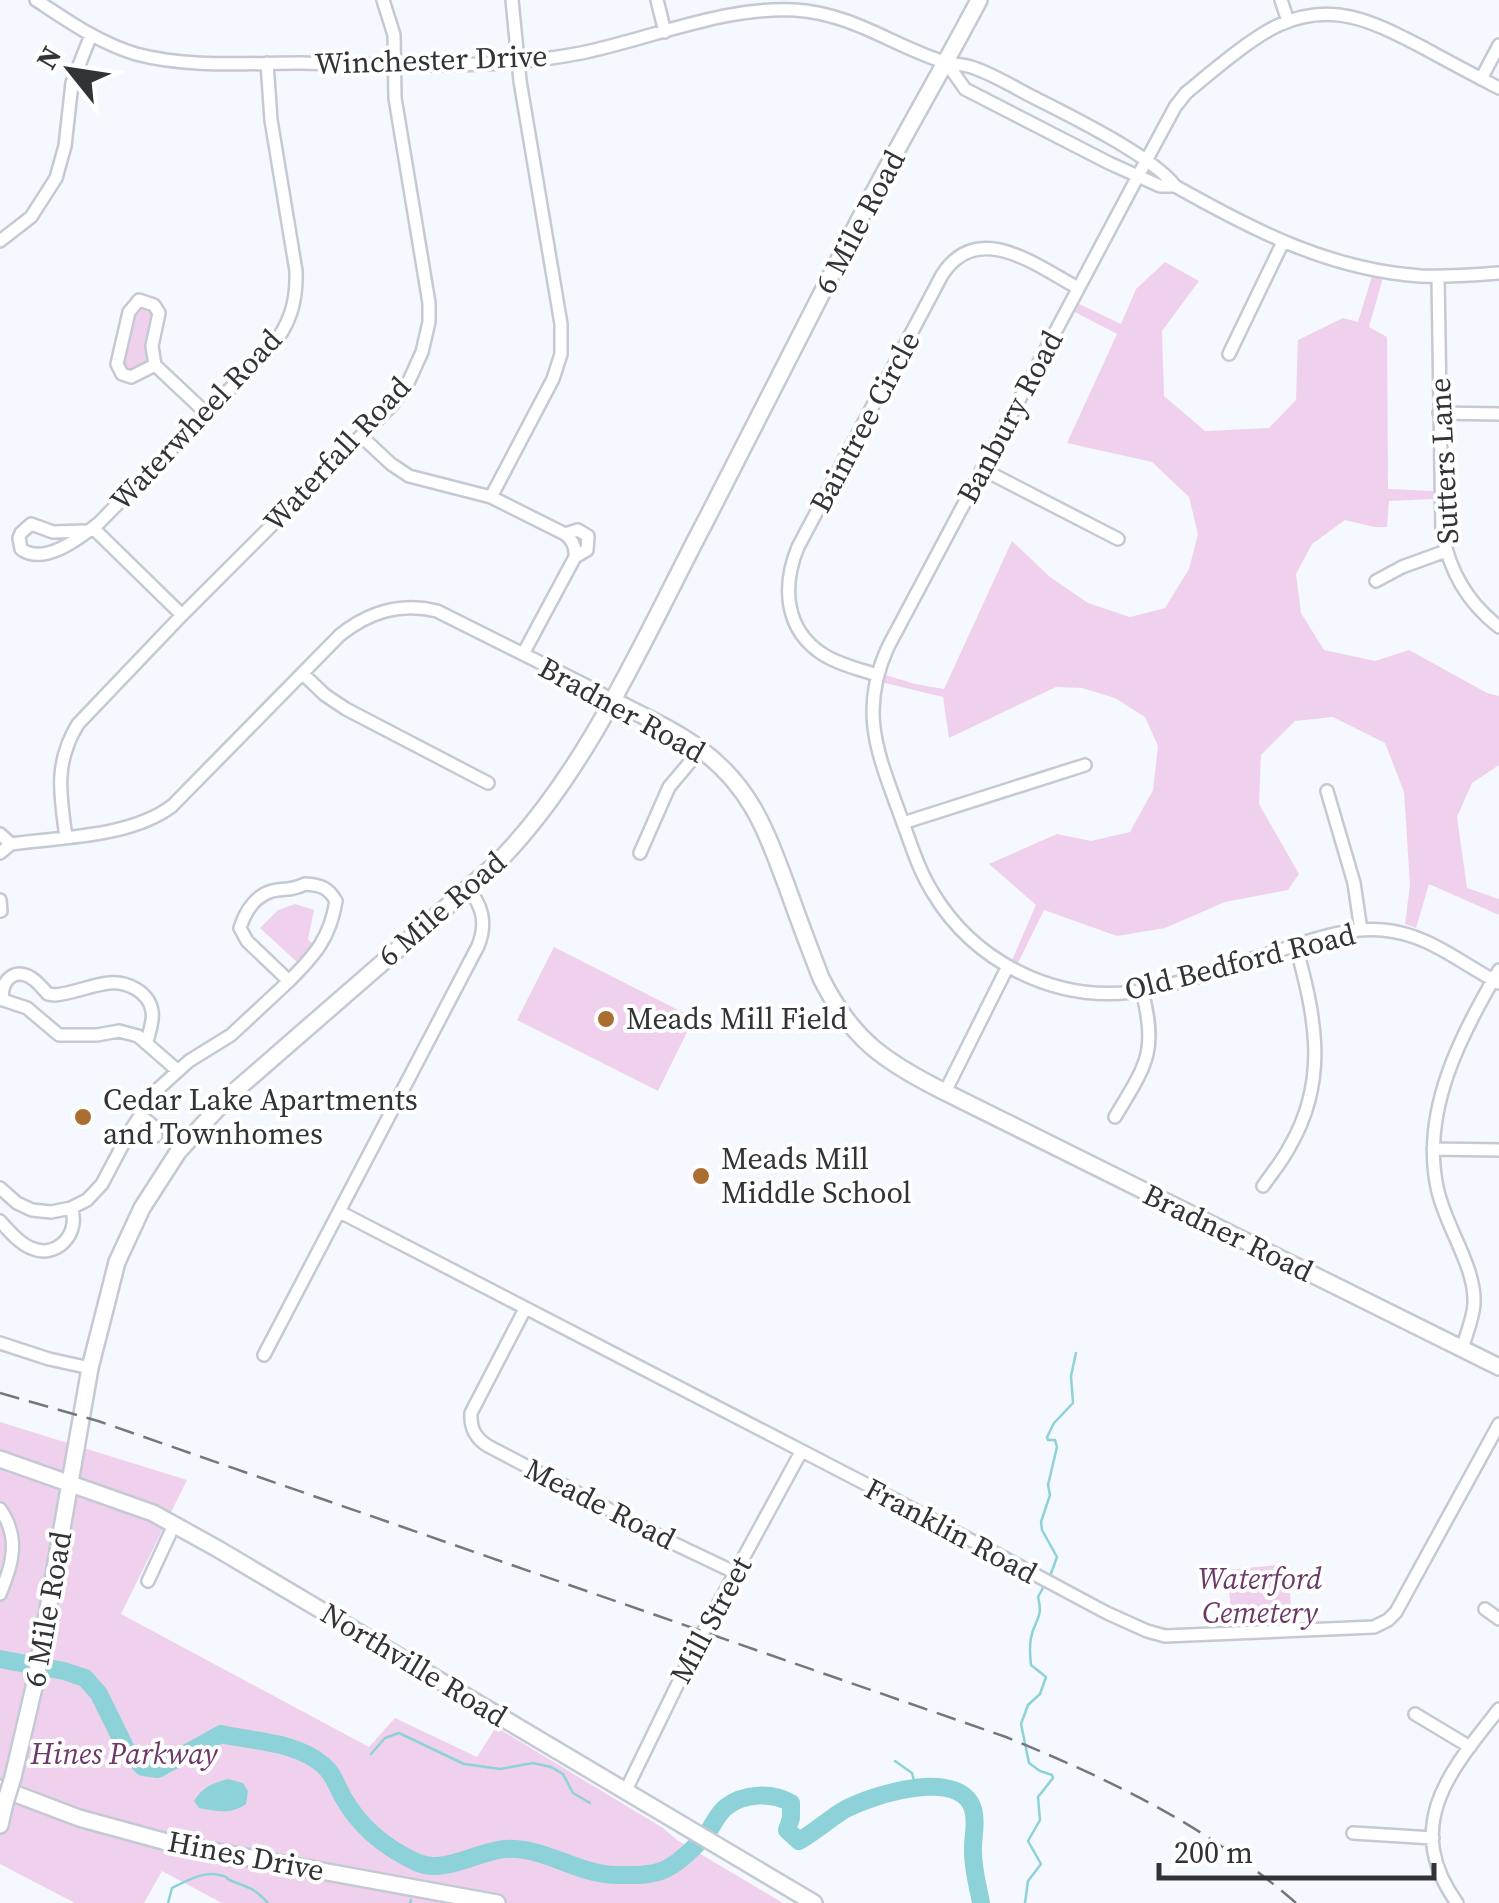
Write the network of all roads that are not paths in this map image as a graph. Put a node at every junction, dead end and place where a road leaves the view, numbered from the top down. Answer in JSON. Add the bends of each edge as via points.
{"nodes":[{"id":1,"x":36,"y":0,"type":"edge"},
{"id":2,"x":383,"y":0,"type":"edge"},
{"id":3,"x":512,"y":0,"type":"edge"},
{"id":4,"x":657,"y":0,"type":"edge"},
{"id":5,"x":979,"y":0,"type":"edge"},
{"id":6,"x":1281,"y":0,"type":"edge"},
{"id":7,"x":761,"y":5,"type":"edge"},
{"id":8,"x":1288,"y":21,"type":"junction"},
{"id":9,"x":665,"y":32,"type":"junction"},
{"id":10,"x":91,"y":36,"type":"junction"},
{"id":11,"x":1499,"y":45,"type":"edge"},
{"id":12,"x":518,"y":62,"type":"junction"},
{"id":13,"x":946,"y":62,"type":"junction"},
{"id":14,"x":268,"y":63,"type":"junction"},
{"id":15,"x":394,"y":64,"type":"junction"},
{"id":16,"x":1481,"y":79,"type":"junction"},
{"id":17,"x":1499,"y":88,"type":"edge"},
{"id":18,"x":1146,"y":161,"type":"junction"},
{"id":19,"x":1138,"y":176,"type":"junction"},
{"id":20,"x":1175,"y":186,"type":"junction"},
{"id":21,"x":0,"y":241,"type":"edge"},
{"id":22,"x":1282,"y":242,"type":"junction"},
{"id":23,"x":1499,"y":274,"type":"edge"},
{"id":24,"x":1438,"y":276,"type":"junction"},
{"id":25,"x":1078,"y":288,"type":"junction"},
{"id":26,"x":1229,"y":354,"type":"dead end"},
{"id":27,"x":155,"y":365,"type":"junction"},
{"id":28,"x":1440,"y":412,"type":"junction"},
{"id":29,"x":206,"y":413,"type":"junction"},
{"id":30,"x":1499,"y":414,"type":"edge"},
{"id":31,"x":361,"y":436,"type":"junction"},
{"id":32,"x":982,"y":469,"type":"junction"},
{"id":33,"x":491,"y":497,"type":"junction"},
{"id":34,"x":90,"y":530,"type":"junction"},
{"id":35,"x":1118,"y":539,"type":"dead end"},
{"id":36,"x":1446,"y":551,"type":"junction"},
{"id":37,"x":1376,"y":582,"type":"dead end"},
{"id":38,"x":182,"y":615,"type":"junction"},
{"id":39,"x":1499,"y":627,"type":"edge"},
{"id":40,"x":524,"y":654,"type":"junction"},
{"id":41,"x":303,"y":674,"type":"junction"},
{"id":42,"x":877,"y":675,"type":"junction"},
{"id":43,"x":612,"y":700,"type":"junction"},
{"id":44,"x":701,"y":749,"type":"junction"},
{"id":45,"x":1084,"y":765,"type":"dead end"},
{"id":46,"x":488,"y":783,"type":"dead end"},
{"id":47,"x":1326,"y":791,"type":"dead end"},
{"id":48,"x":903,"y":823,"type":"junction"},
{"id":49,"x":0,"y":834,"type":"edge"},
{"id":50,"x":66,"y":837,"type":"junction"},
{"id":51,"x":5,"y":848,"type":"edge"},
{"id":52,"x":640,"y":853,"type":"dead end"},
{"id":53,"x":468,"y":888,"type":"junction"},
{"id":54,"x":0,"y":900,"type":"edge"},
{"id":55,"x":1,"y":911,"type":"edge"},
{"id":56,"x":1361,"y":930,"type":"junction"},
{"id":57,"x":1296,"y":946,"type":"junction"},
{"id":58,"x":1008,"y":966,"type":"junction"},
{"id":59,"x":1497,"y":978,"type":"edge"},
{"id":60,"x":288,"y":981,"type":"junction"},
{"id":61,"x":1142,"y":990,"type":"junction"},
{"id":62,"x":48,"y":994,"type":"junction"},
{"id":63,"x":33,"y":1014,"type":"junction"},
{"id":64,"x":147,"y":1042,"type":"junction"},
{"id":65,"x":177,"y":1070,"type":"junction"},
{"id":66,"x":945,"y":1092,"type":"junction"},
{"id":67,"x":140,"y":1115,"type":"junction"},
{"id":68,"x":1115,"y":1117,"type":"dead end"},
{"id":69,"x":130,"y":1131,"type":"junction"},
{"id":70,"x":156,"y":1136,"type":"junction"},
{"id":71,"x":1434,"y":1150,"type":"junction"},
{"id":72,"x":1499,"y":1150,"type":"edge"},
{"id":73,"x":178,"y":1152,"type":"junction"},
{"id":74,"x":1263,"y":1186,"type":"dead end"},
{"id":75,"x":0,"y":1188,"type":"edge"},
{"id":76,"x":71,"y":1208,"type":"junction"},
{"id":77,"x":340,"y":1212,"type":"junction"},
{"id":78,"x":0,"y":1221,"type":"edge"},
{"id":79,"x":525,"y":1308,"type":"junction"},
{"id":80,"x":0,"y":1343,"type":"edge"},
{"id":81,"x":1462,"y":1349,"type":"junction"},
{"id":82,"x":264,"y":1355,"type":"dead end"},
{"id":83,"x":1499,"y":1367,"type":"edge"},
{"id":84,"x":90,"y":1368,"type":"junction"},
{"id":85,"x":1499,"y":1424,"type":"edge"},
{"id":86,"x":800,"y":1452,"type":"junction"},
{"id":87,"x":0,"y":1459,"type":"edge"},
{"id":88,"x":69,"y":1483,"type":"junction"},
{"id":89,"x":0,"y":1509,"type":"edge"},
{"id":90,"x":174,"y":1525,"type":"junction"},
{"id":91,"x":736,"y":1572,"type":"junction"},
{"id":92,"x":148,"y":1582,"type":"dead end"},
{"id":93,"x":0,"y":1594,"type":"edge"},
{"id":94,"x":1486,"y":1609,"type":"dead end"},
{"id":95,"x":1499,"y":1619,"type":"edge"},
{"id":96,"x":1499,"y":1709,"type":"edge"},
{"id":97,"x":1415,"y":1714,"type":"dead end"},
{"id":98,"x":1470,"y":1747,"type":"junction"},
{"id":99,"x":626,"y":1790,"type":"junction"},
{"id":100,"x":3,"y":1795,"type":"edge"},
{"id":101,"x":0,"y":1826,"type":"edge"},
{"id":102,"x":1353,"y":1833,"type":"dead end"},
{"id":103,"x":1433,"y":1838,"type":"junction"},
{"id":104,"x":497,"y":1903,"type":"edge"},
{"id":105,"x":813,"y":1903,"type":"edge"},
{"id":106,"x":1457,"y":1903,"type":"edge"}],
"edges":[{"from":1,"to":10,"type":"street","name":"Winchester Drive"},
{"from":2,"to":15,"type":"street","name":"Waterfall Road"},
{"from":3,"to":12,"type":"street"},
{"from":4,"to":9,"type":"street"},
{"from":5,"to":13,"type":"street","name":"6 Mile Road"},
{"from":6,"to":8,"type":"street"},
{"from":7,"to":9,"type":"street","name":"Winchester Drive"},
{"from":7,"to":13,"type":"street","name":"Winchester Drive","via":[[845,18]]},
{"from":8,"to":16,"type":"street","via":[[1327,14],[1362,18]]},
{"from":8,"to":18,"type":"street","name":"Banbury Road","via":[[1186,93]]},
{"from":9,"to":12,"type":"street","name":"Winchester Drive"},
{"from":10,"to":14,"type":"street","name":"Winchester Drive","via":[[160,59]]},
{"from":10,"to":21,"type":"street","via":[[72,84],[56,178],[30,217]]},
{"from":11,"to":16,"type":"street"},
{"from":12,"to":15,"type":"street","name":"Winchester Drive"},
{"from":12,"to":33,"type":"street","via":[[562,344],[554,379]]},
{"from":13,"to":18,"type":"street","name":"Winchester Drive","via":[[972,67],[1048,104]]},
{"from":13,"to":19,"type":"street","name":"Winchester Drive","via":[[965,88]]},
{"from":13,"to":43,"type":"street","name":"6 Mile Road"},
{"from":14,"to":15,"type":"street","name":"Winchester Drive"},
{"from":14,"to":29,"type":"street","name":"Waterwheel Road","via":[[295,302],[276,342]]},
{"from":15,"to":31,"type":"street","name":"Waterfall Road","via":[[428,322],[408,383]]},
{"from":16,"to":17,"type":"street"},
{"from":18,"to":19,"type":"street","name":"Banbury Road"},
{"from":18,"to":20,"type":"street","name":"Winchester Drive"},
{"from":19,"to":20,"type":"street","name":"Winchester Drive"},
{"from":19,"to":25,"type":"street","name":"Banbury Road"},
{"from":20,"to":22,"type":"street","name":"Winchester Drive"},
{"from":22,"to":24,"type":"street","name":"Winchester Drive","via":[[1360,268]]},
{"from":22,"to":26,"type":"street"},
{"from":23,"to":24,"type":"street","name":"Winchester Drive"},
{"from":24,"to":28,"type":"street","name":"Sutters Lane"},
{"from":25,"to":32,"type":"street","name":"Banbury Road"},
{"from":25,"to":42,"type":"street","name":"Baintree Circle","via":[[1000,249],[974,250],[951,263],[798,547],[788,593],[800,631],[828,657]]},
{"from":27,"to":27,"type":"street","via":[[159,313],[138,300],[129,312],[117,368],[131,377]]},
{"from":27,"to":29,"type":"street"},
{"from":28,"to":30,"type":"street"},
{"from":28,"to":36,"type":"street","name":"Sutters Lane"},
{"from":29,"to":34,"type":"street","name":"Waterwheel Road"},
{"from":31,"to":33,"type":"street","via":[[409,476]]},
{"from":31,"to":38,"type":"street","name":"Waterfall Road"},
{"from":32,"to":35,"type":"street"},
{"from":32,"to":42,"type":"street","name":"Banbury Road"},
{"from":33,"to":40,"type":"street","via":[[574,543],[575,556]]},
{"from":34,"to":34,"type":"street","name":"Waterwheel Road","via":[[53,532],[32,524],[19,543],[24,553],[37,555]]},
{"from":34,"to":38,"type":"street"},
{"from":36,"to":37,"type":"street"},
{"from":36,"to":39,"type":"street","name":"Sutters Lane","via":[[1467,595]]},
{"from":38,"to":50,"type":"street","name":"Waterfall Road","via":[[71,735],[60,775]]},
{"from":40,"to":41,"type":"street","name":"Bradner Road","via":[[437,611],[400,607],[353,625]]},
{"from":40,"to":43,"type":"street","name":"Bradner Road"},
{"from":41,"to":46,"type":"street","via":[[346,709]]},
{"from":41,"to":50,"type":"street","name":"Bradner Road","via":[[164,812],[130,828]]},
{"from":42,"to":48,"type":"street","name":"Old Bedford Road","via":[[874,737]]},
{"from":43,"to":44,"type":"street","name":"Bradner Road"},
{"from":43,"to":53,"type":"street","name":"6 Mile Road","via":[[530,827]]},
{"from":44,"to":52,"type":"street","via":[[669,786]]},
{"from":44,"to":66,"type":"street","name":"Bradner Road","via":[[761,820],[841,1014],[885,1059]]},
{"from":45,"to":48,"type":"street"},
{"from":47,"to":56,"type":"street"},
{"from":48,"to":58,"type":"street","name":"Old Bedford Road","via":[[942,906],[973,942]]},
{"from":49,"to":51,"type":"street","name":"Bradner Road"},
{"from":50,"to":51,"type":"street","name":"Bradner Road"},
{"from":53,"to":73,"type":"street","name":"6 Mile Road","via":[[270,1059]]},
{"from":53,"to":77,"type":"street","via":[[481,910],[482,938]]},
{"from":54,"to":55,"type":"street"},
{"from":56,"to":57,"type":"street","name":"Old Bedford Road"},
{"from":56,"to":59,"type":"street","name":"Old Bedford Road","via":[[1421,938]]},
{"from":57,"to":61,"type":"street","name":"Old Bedford Road"},
{"from":57,"to":74,"type":"street","via":[[1313,1011],[1313,1078],[1295,1136]]},
{"from":58,"to":61,"type":"street","name":"Old Bedford Road","via":[[1074,991]]},
{"from":58,"to":66,"type":"street"},
{"from":59,"to":71,"type":"street","via":[[1469,1023],[1446,1083]]},
{"from":60,"to":60,"type":"street","via":[[316,954],[333,917],[336,901],[320,884],[271,891],[245,912],[240,928],[247,941]]},
{"from":60,"to":65,"type":"street","via":[[231,1035]]},
{"from":61,"to":68,"type":"street","via":[[1150,1020],[1148,1053]]},
{"from":62,"to":63,"type":"street"},
{"from":62,"to":63,"type":"street","via":[[25,974],[3,985],[3,1000]]},
{"from":62,"to":64,"type":"street","via":[[127,985],[141,992],[153,1014]]},
{"from":63,"to":64,"type":"street","via":[[59,1035],[119,1032]]},
{"from":64,"to":65,"type":"street"},
{"from":65,"to":67,"type":"street"},
{"from":66,"to":81,"type":"street","name":"Bradner Road"},
{"from":67,"to":69,"type":"street"},
{"from":67,"to":70,"type":"street"},
{"from":69,"to":70,"type":"street"},
{"from":69,"to":76,"type":"street","via":[[96,1192]]},
{"from":70,"to":73,"type":"street"},
{"from":71,"to":72,"type":"street"},
{"from":71,"to":81,"type":"street","via":[[1440,1199],[1474,1290]]},
{"from":73,"to":84,"type":"street","name":"6 Mile Road","via":[[122,1248]]},
{"from":75,"to":76,"type":"street","via":[[32,1210]]},
{"from":76,"to":78,"type":"street","via":[[73,1229],[48,1251],[34,1250]]},
{"from":77,"to":79,"type":"street","name":"Franklin Road"},
{"from":77,"to":82,"type":"street"},
{"from":79,"to":86,"type":"street","name":"Franklin Road"},
{"from":79,"to":91,"type":"street","name":"Meade Road","via":[[470,1413],[478,1438]]},
{"from":80,"to":84,"type":"street"},
{"from":81,"to":83,"type":"street","name":"Bradner Road"},
{"from":84,"to":88,"type":"street","name":"6 Mile Road"},
{"from":85,"to":86,"type":"street","name":"Franklin Road","via":[[1396,1612],[1381,1624],[1164,1636]]},
{"from":86,"to":91,"type":"street","name":"Mill Street"},
{"from":87,"to":88,"type":"street","name":"Northville Road"},
{"from":88,"to":90,"type":"street","name":"Northville Road"},
{"from":88,"to":100,"type":"street","name":"6 Mile Road","bridge":true,"via":[[36,1682]]},
{"from":89,"to":93,"type":"street","via":[[13,1547]]},
{"from":90,"to":92,"type":"street"},
{"from":90,"to":99,"type":"street","name":"Northville Road"},
{"from":91,"to":99,"type":"street","name":"Mill Street"},
{"from":94,"to":95,"type":"street"},
{"from":96,"to":98,"type":"street"},
{"from":97,"to":98,"type":"street"},
{"from":98,"to":103,"type":"street","via":[[1443,1788]]},
{"from":99,"to":105,"type":"street","name":"Northville Road"},
{"from":100,"to":101,"type":"street","name":"6 Mile Road"},
{"from":100,"to":104,"type":"street","name":"Hines Drive","via":[[174,1844]]},
{"from":102,"to":103,"type":"street"},
{"from":103,"to":106,"type":"street","via":[[1440,1872]]}]}
